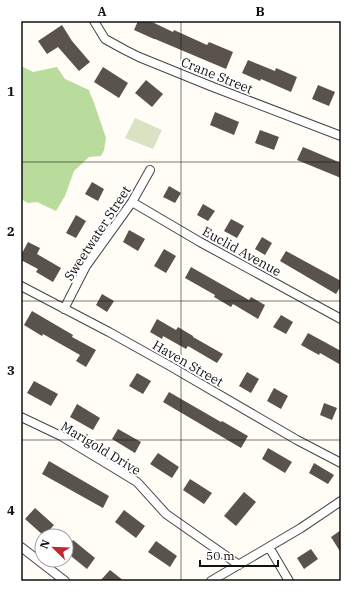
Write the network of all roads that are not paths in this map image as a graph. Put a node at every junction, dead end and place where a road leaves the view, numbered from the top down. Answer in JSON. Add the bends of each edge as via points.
{"nodes":[{"id":1,"x":94,"y":21,"type":"edge"},
{"id":2,"x":341,"y":136,"type":"edge"},
{"id":3,"x":150,"y":170,"type":"dead end"},
{"id":4,"x":132,"y":202,"type":"junction"},
{"id":5,"x":21,"y":286,"type":"edge"},
{"id":6,"x":64,"y":309,"type":"junction"},
{"id":7,"x":341,"y":319,"type":"edge"},
{"id":8,"x":21,"y":417,"type":"edge"},
{"id":9,"x":341,"y":462,"type":"edge"},
{"id":10,"x":341,"y":501,"type":"edge"},
{"id":11,"x":21,"y":547,"type":"edge"},
{"id":12,"x":269,"y":547,"type":"junction"},
{"id":13,"x":239,"y":565,"type":"junction"},
{"id":14,"x":65,"y":581,"type":"edge"},
{"id":15,"x":211,"y":581,"type":"edge"},
{"id":16,"x":289,"y":581,"type":"edge"}],
"edges":[{"from":1,"to":2,"type":"street","name":"Crane Street","via":[[106,39],[139,57]]},
{"from":3,"to":4,"type":"street","name":"Sweetwater Street"},
{"from":4,"to":6,"type":"street","name":"Sweetwater Street","via":[[86,266]]},
{"from":4,"to":7,"type":"street","name":"Euclid Avenue"},
{"from":5,"to":6,"type":"street","name":"Haven Street"},
{"from":6,"to":9,"type":"street","name":"Haven Street","via":[[163,362],[297,440]]},
{"from":8,"to":13,"type":"street","name":"Marigold Drive","via":[[61,436],[137,482],[166,514]]},
{"from":10,"to":12,"type":"street"},
{"from":11,"to":14,"type":"street"},
{"from":12,"to":13,"type":"street"},
{"from":12,"to":16,"type":"street"},
{"from":13,"to":15,"type":"street"}]}
